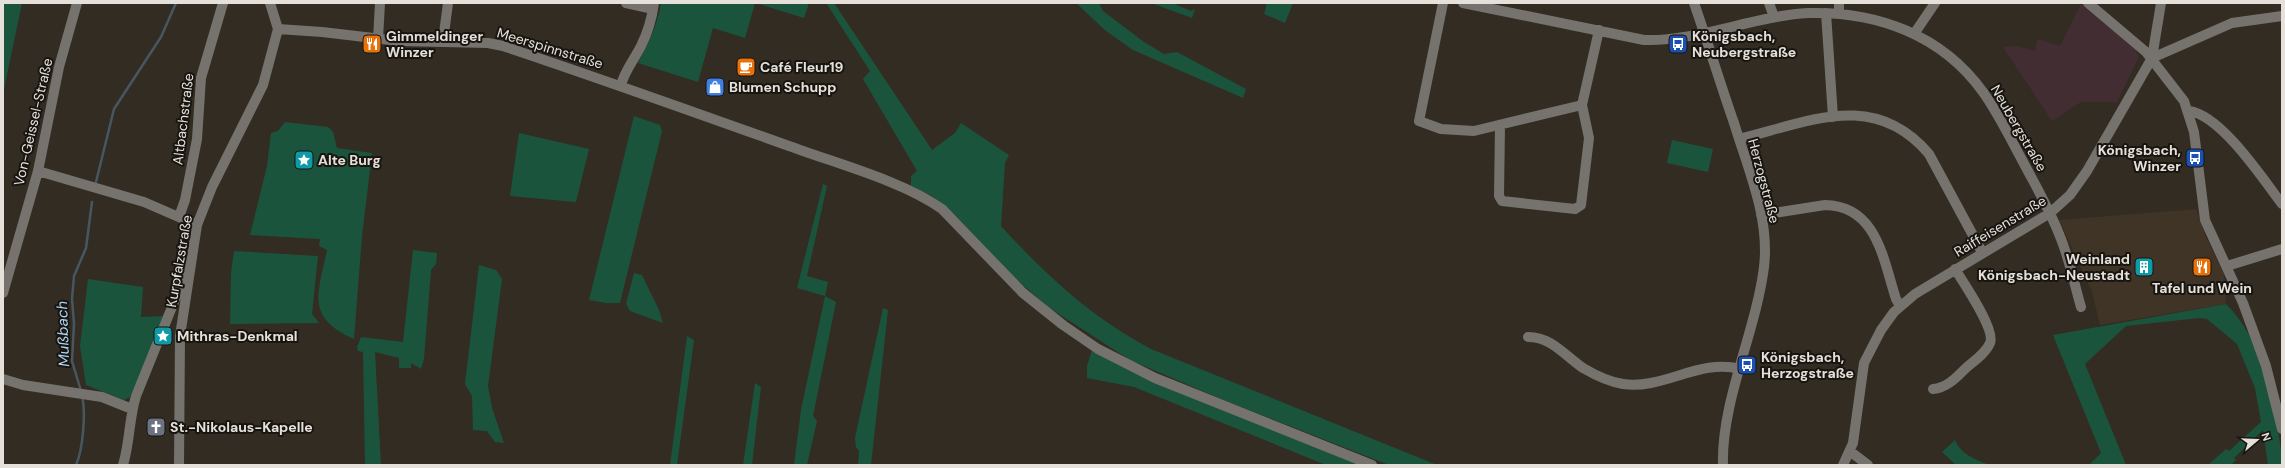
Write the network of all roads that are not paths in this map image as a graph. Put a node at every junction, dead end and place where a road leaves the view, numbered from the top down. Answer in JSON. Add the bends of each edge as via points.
{"nodes":[{"id":1,"x":77,"y":3,"type":"edge"},
{"id":2,"x":223,"y":3,"type":"edge"},
{"id":3,"x":270,"y":3,"type":"edge"},
{"id":4,"x":380,"y":3,"type":"edge"},
{"id":5,"x":448,"y":3,"type":"edge"},
{"id":6,"x":626,"y":3,"type":"edge"},
{"id":7,"x":1443,"y":3,"type":"edge"},
{"id":8,"x":1463,"y":3,"type":"edge"},
{"id":9,"x":1694,"y":3,"type":"edge"},
{"id":10,"x":1769,"y":3,"type":"edge"},
{"id":11,"x":1935,"y":3,"type":"edge"},
{"id":12,"x":2088,"y":3,"type":"edge"},
{"id":13,"x":2161,"y":3,"type":"edge"},
{"id":14,"x":653,"y":6,"type":"edge"},
{"id":15,"x":1839,"y":8,"type":"edge"},
{"id":16,"x":1826,"y":13,"type":"junction"},
{"id":17,"x":2282,"y":16,"type":"edge"},
{"id":18,"x":1774,"y":17,"type":"junction"},
{"id":19,"x":278,"y":29,"type":"junction"},
{"id":20,"x":1599,"y":30,"type":"junction"},
{"id":21,"x":1704,"y":32,"type":"junction"},
{"id":22,"x":1914,"y":34,"type":"junction"},
{"id":23,"x":378,"y":39,"type":"junction"},
{"id":24,"x":443,"y":42,"type":"junction"},
{"id":25,"x":2152,"y":58,"type":"junction"},
{"id":26,"x":621,"y":86,"type":"junction"},
{"id":27,"x":1582,"y":105,"type":"junction"},
{"id":28,"x":2189,"y":112,"type":"junction"},
{"id":29,"x":1833,"y":116,"type":"junction"},
{"id":30,"x":1500,"y":125,"type":"junction"},
{"id":31,"x":1738,"y":138,"type":"junction"},
{"id":32,"x":38,"y":171,"type":"junction"},
{"id":33,"x":2282,"y":204,"type":"edge"},
{"id":34,"x":2050,"y":213,"type":"junction"},
{"id":35,"x":1761,"y":215,"type":"junction"},
{"id":36,"x":179,"y":217,"type":"junction"},
{"id":37,"x":197,"y":225,"type":"junction"},
{"id":38,"x":193,"y":242,"type":"junction"},
{"id":39,"x":2282,"y":249,"type":"edge"},
{"id":40,"x":1982,"y":252,"type":"junction"},
{"id":41,"x":2227,"y":266,"type":"junction"},
{"id":42,"x":1955,"y":269,"type":"junction"},
{"id":43,"x":3,"y":293,"type":"edge"},
{"id":44,"x":1900,"y":306,"type":"junction"},
{"id":45,"x":2081,"y":307,"type":"dead end"},
{"id":46,"x":1528,"y":337,"type":"dead end"},
{"id":47,"x":1740,"y":369,"type":"junction"},
{"id":48,"x":3,"y":379,"type":"edge"},
{"id":49,"x":1933,"y":390,"type":"dead end"},
{"id":50,"x":132,"y":409,"type":"junction"},
{"id":51,"x":2282,"y":429,"type":"edge"},
{"id":52,"x":1851,"y":452,"type":"junction"},
{"id":53,"x":123,"y":465,"type":"edge"},
{"id":54,"x":179,"y":465,"type":"edge"},
{"id":55,"x":1372,"y":465,"type":"edge"},
{"id":56,"x":1722,"y":465,"type":"edge"},
{"id":57,"x":1844,"y":465,"type":"edge"},
{"id":58,"x":1868,"y":465,"type":"edge"}],
"edges":[{"from":1,"to":32,"type":"street","name":"Von-Geissel-Straße","via":[[59,67]]},
{"from":2,"to":36,"type":"street","name":"Altbachstraße","via":[[201,78],[197,139],[185,200]]},
{"from":3,"to":19,"type":"street"},
{"from":4,"to":23,"type":"street"},
{"from":5,"to":24,"type":"street"},
{"from":6,"to":14,"type":"street"},
{"from":7,"to":30,"type":"street","via":[[1419,121],[1441,129],[1474,131]]},
{"from":8,"to":20,"type":"street","name":"Neubergstraße"},
{"from":9,"to":21,"type":"street","name":"Herzogstraße"},
{"from":10,"to":18,"type":"street"},
{"from":11,"to":22,"type":"street"},
{"from":12,"to":25,"type":"street"},
{"from":13,"to":25,"type":"street"},
{"from":14,"to":26,"type":"street","via":[[644,39],[625,71]]},
{"from":15,"to":16,"type":"street","name":"Neubergstraße"},
{"from":15,"to":22,"type":"street","name":"Neubergstraße"},
{"from":16,"to":18,"type":"street","name":"Neubergstraße"},
{"from":16,"to":29,"type":"street"},
{"from":17,"to":25,"type":"street","via":[[2232,23]]},
{"from":18,"to":21,"type":"street","name":"Neubergstraße"},
{"from":19,"to":23,"type":"street","name":"Meerspinnstraße"},
{"from":19,"to":37,"type":"street","name":"Kurpfalzstraße","via":[[265,81],[212,187]]},
{"from":20,"to":21,"type":"street","name":"Neubergstraße","via":[[1655,40]]},
{"from":20,"to":27,"type":"street"},
{"from":21,"to":31,"type":"street","name":"Herzogstraße"},
{"from":22,"to":34,"type":"street","name":"Neubergstraße","via":[[1951,57],[1983,92],[2004,124]]},
{"from":23,"to":24,"type":"street","name":"Meerspinnstraße"},
{"from":24,"to":26,"type":"street","name":"Meerspinnstraße","via":[[503,46]]},
{"from":25,"to":28,"type":"street","via":[[2178,90]]},
{"from":25,"to":34,"type":"street","name":"Raiffeisenstraße","via":[[2080,183],[2063,203]]},
{"from":26,"to":55,"type":"street","name":"Meerspinnstraße","via":[[857,171],[928,200],[947,213],[1023,293],[1098,349],[1155,378]]},
{"from":27,"to":30,"type":"street"},
{"from":27,"to":30,"type":"street","via":[[1589,138],[1581,205],[1575,209],[1507,202],[1500,199]]},
{"from":28,"to":33,"type":"street","via":[[2208,119],[2243,152]]},
{"from":28,"to":41,"type":"street","via":[[2197,150],[2205,220]]},
{"from":29,"to":31,"type":"street"},
{"from":29,"to":40,"type":"street","via":[[1875,117],[1896,125],[1919,141],[1937,165]]},
{"from":31,"to":35,"type":"street","name":"Herzogstraße"},
{"from":32,"to":36,"type":"street","via":[[144,202]]},
{"from":32,"to":43,"type":"street","name":"Von-Geissel-Straße"},
{"from":34,"to":40,"type":"street","name":"Raiffeisenstraße"},
{"from":34,"to":45,"type":"street","name":"Neubergstraße","via":[[2065,249]]},
{"from":35,"to":44,"type":"street","via":[[1825,205],[1839,206],[1855,212],[1863,218],[1873,233]]},
{"from":35,"to":47,"type":"street","name":"Herzogstraße","via":[[1765,243],[1764,266]]},
{"from":36,"to":37,"type":"street"},
{"from":37,"to":38,"type":"street","name":"Kurpfalzstraße"},
{"from":38,"to":50,"type":"street","via":[[187,252],[176,297]]},
{"from":38,"to":54,"type":"street","name":"Kurpfalzstraße","via":[[178,359]]},
{"from":39,"to":41,"type":"street"},
{"from":40,"to":42,"type":"street","name":"Raiffeisenstraße"},
{"from":41,"to":51,"type":"street","via":[[2266,366]]},
{"from":42,"to":44,"type":"street","name":"Raiffeisenstraße"},
{"from":42,"to":49,"type":"street","via":[[1992,337],[1987,348],[1956,378],[1942,388]]},
{"from":44,"to":52,"type":"street","name":"Raiffeisenstraße","via":[[1881,330],[1866,358]]},
{"from":46,"to":47,"type":"street","via":[[1544,339],[1595,375],[1623,384],[1651,382],[1717,365]]},
{"from":47,"to":56,"type":"street","name":"Herzogstraße","via":[[1724,439]]},
{"from":48,"to":50,"type":"street","via":[[23,385],[93,395]]},
{"from":50,"to":53,"type":"street","via":[[129,446]]},
{"from":52,"to":57,"type":"street"},
{"from":52,"to":58,"type":"street"}]}
